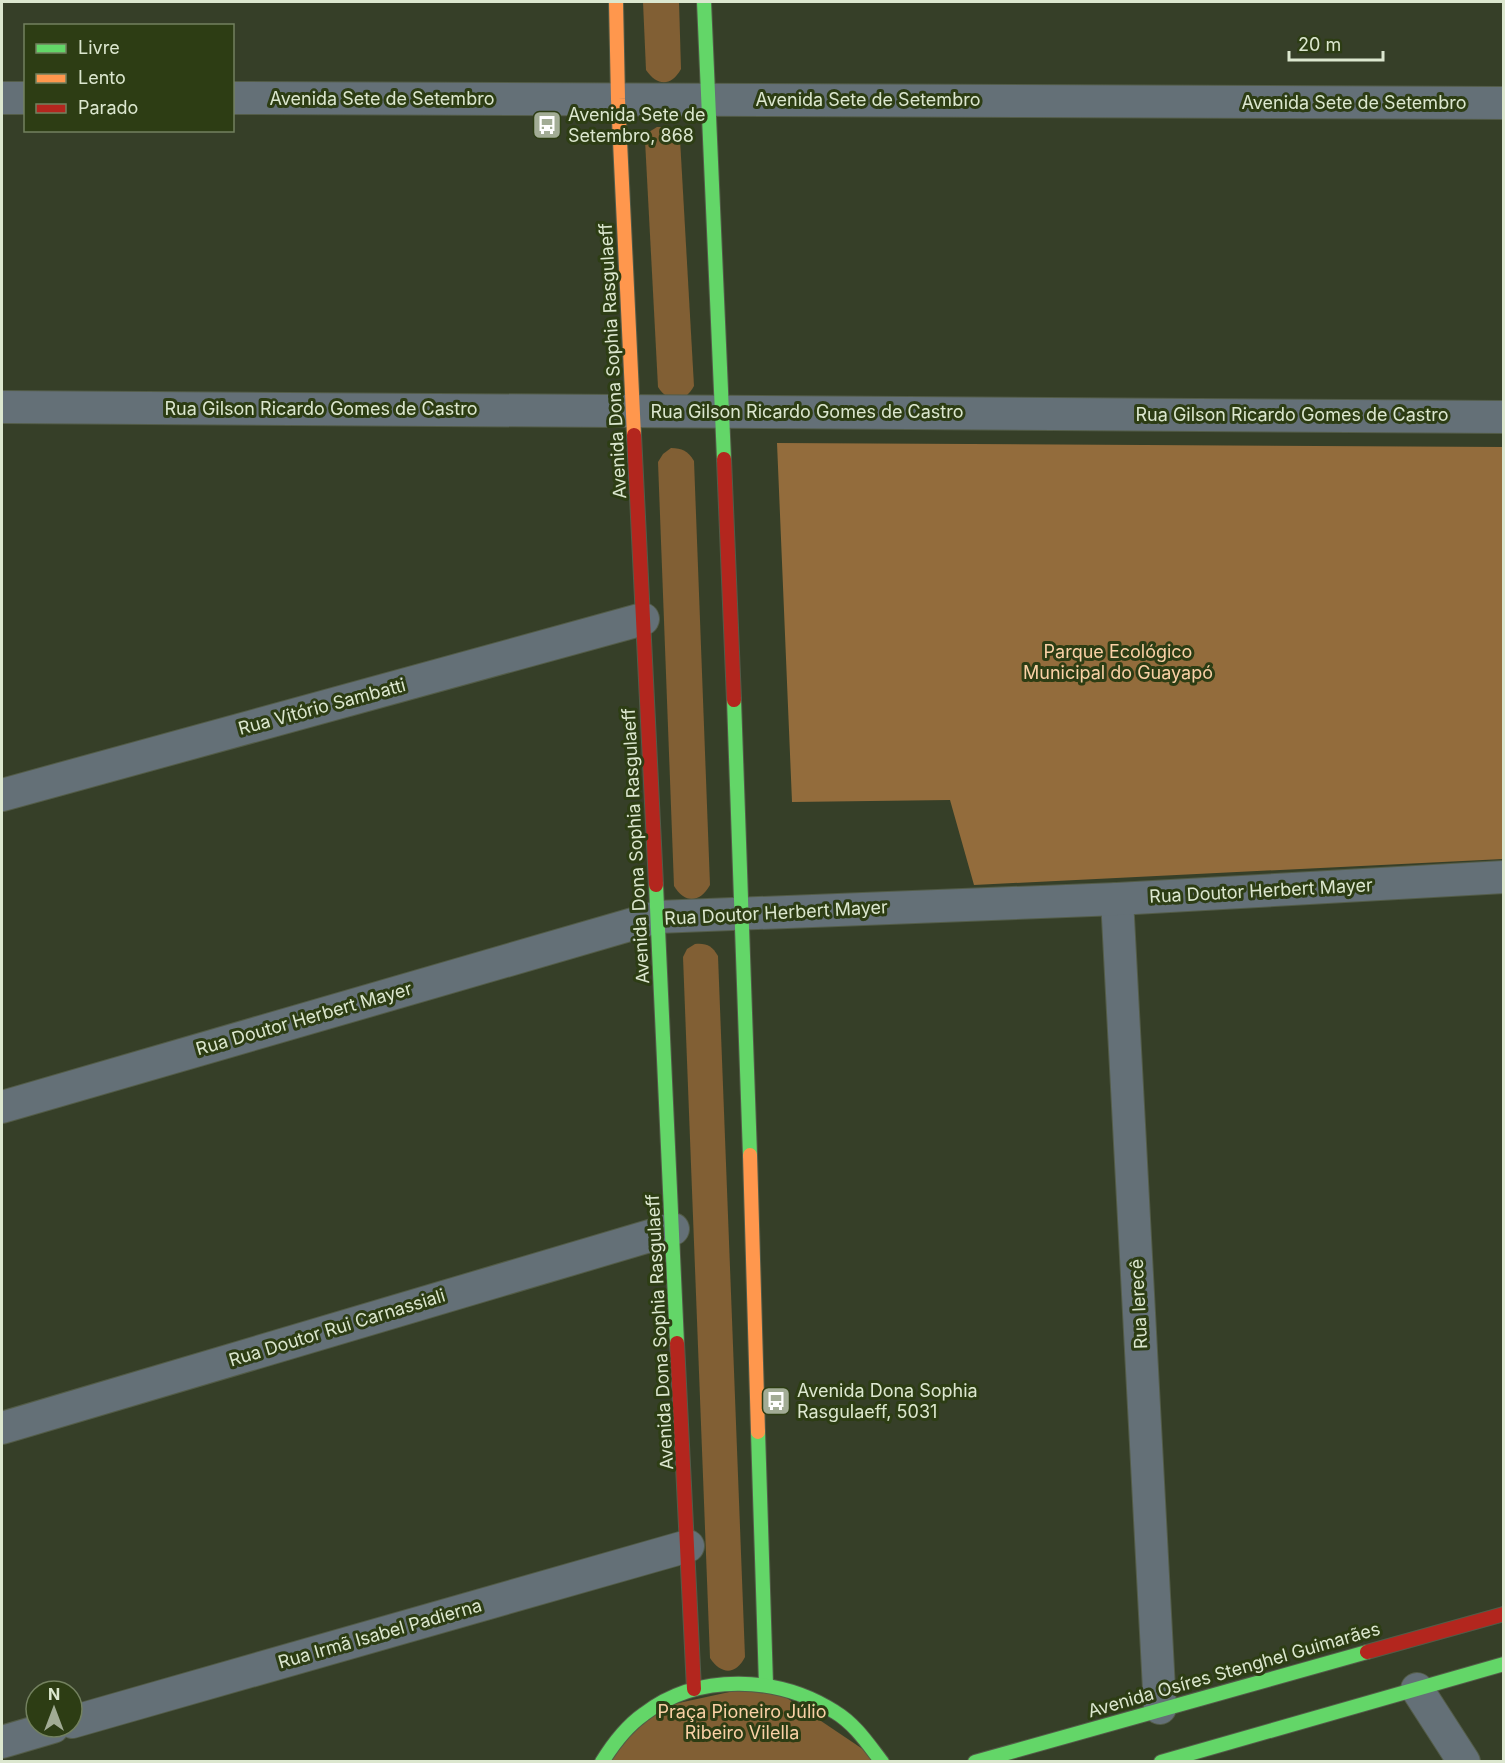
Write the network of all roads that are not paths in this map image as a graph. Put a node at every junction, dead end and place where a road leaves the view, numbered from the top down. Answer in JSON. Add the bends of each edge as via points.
{"nodes":[{"id":1,"x":616,"y":2,"type":"edge"},
{"id":2,"x":704,"y":2,"type":"edge"},
{"id":3,"x":2,"y":98,"type":"edge"},
{"id":4,"x":24,"y":98,"type":"edge"},
{"id":5,"x":234,"y":98,"type":"edge"},
{"id":6,"x":618,"y":99,"type":"junction"},
{"id":7,"x":708,"y":99,"type":"junction"},
{"id":8,"x":1503,"y":104,"type":"edge"},
{"id":9,"x":2,"y":407,"type":"edge"},
{"id":10,"x":633,"y":411,"type":"junction"},
{"id":11,"x":722,"y":411,"type":"junction"},
{"id":12,"x":1503,"y":417,"type":"edge"},
{"id":13,"x":643,"y":619,"type":"junction"},
{"id":14,"x":2,"y":795,"type":"edge"},
{"id":15,"x":1503,"y":877,"type":"edge"},
{"id":16,"x":1117,"y":899,"type":"junction"},
{"id":17,"x":744,"y":914,"type":"junction"},
{"id":18,"x":657,"y":917,"type":"junction"},
{"id":19,"x":2,"y":1107,"type":"edge"},
{"id":20,"x":673,"y":1228,"type":"junction"},
{"id":21,"x":2,"y":1428,"type":"edge"},
{"id":22,"x":688,"y":1546,"type":"junction"},
{"id":23,"x":1503,"y":1614,"type":"edge"},
{"id":24,"x":1503,"y":1664,"type":"edge"},
{"id":25,"x":766,"y":1684,"type":"junction"},
{"id":26,"x":694,"y":1689,"type":"junction"},
{"id":27,"x":1418,"y":1689,"type":"junction"},
{"id":28,"x":1160,"y":1708,"type":"junction"},
{"id":29,"x":84,"y":1719,"type":"edge"},
{"id":30,"x":24,"y":1736,"type":"edge"},
{"id":31,"x":2,"y":1742,"type":"edge"},
{"id":32,"x":602,"y":1761,"type":"edge"},
{"id":33,"x":882,"y":1761,"type":"edge"},
{"id":34,"x":975,"y":1761,"type":"edge"},
{"id":35,"x":1161,"y":1761,"type":"edge"},
{"id":36,"x":1464,"y":1761,"type":"edge"}],
"edges":[{"from":1,"to":6,"type":"street","name":"Avenida Dona Sophia Rasgulaeff"},
{"from":2,"to":7,"type":"street"},
{"from":3,"to":4,"type":"street"},
{"from":5,"to":6,"type":"street","name":"Avenida Sete de Setembro"},
{"from":6,"to":7,"type":"street","name":"Avenida Sete de Setembro"},
{"from":6,"to":10,"type":"street","name":"Avenida Dona Sophia Rasgulaeff"},
{"from":7,"to":8,"type":"street","name":"Avenida Sete de Setembro"},
{"from":7,"to":11,"type":"street"},
{"from":9,"to":10,"type":"street","name":"Rua Gilson Ricardo Gomes de Castro"},
{"from":10,"to":11,"type":"street","name":"Rua Gilson Ricardo Gomes de Castro"},
{"from":10,"to":13,"type":"street","name":"Avenida Dona Sophia Rasgulaeff"},
{"from":11,"to":12,"type":"street","name":"Rua Gilson Ricardo Gomes de Castro"},
{"from":11,"to":17,"type":"street"},
{"from":13,"to":14,"type":"street","name":"Rua Vitório Sambatti"},
{"from":13,"to":18,"type":"street","name":"Avenida Dona Sophia Rasgulaeff"},
{"from":15,"to":16,"type":"street","name":"Rua Doutor Herbert Mayer"},
{"from":16,"to":17,"type":"street","name":"Rua Doutor Herbert Mayer"},
{"from":16,"to":28,"type":"street","name":"Rua Ierecê"},
{"from":17,"to":18,"type":"street","name":"Rua Doutor Herbert Mayer"},
{"from":17,"to":25,"type":"street"},
{"from":18,"to":19,"type":"street","name":"Rua Doutor Herbert Mayer"},
{"from":18,"to":20,"type":"street","name":"Avenida Dona Sophia Rasgulaeff"},
{"from":20,"to":21,"type":"street","name":"Rua Doutor Rui Carnassiali"},
{"from":20,"to":22,"type":"street","name":"Avenida Dona Sophia Rasgulaeff"},
{"from":22,"to":26,"type":"street","name":"Avenida Dona Sophia Rasgulaeff"},
{"from":22,"to":29,"type":"street","name":"Rua Irmã Isabel Padierna"},
{"from":23,"to":28,"type":"street","name":"Avenida Osíres Stenghel Guimarães"},
{"from":24,"to":27,"type":"street"},
{"from":25,"to":26,"type":"street","via":[[730,1683]]},
{"from":25,"to":33,"type":"street","via":[[807,1696],[844,1717]]},
{"from":26,"to":32,"type":"street","via":[[651,1709],[614,1741]]},
{"from":27,"to":35,"type":"street"},
{"from":27,"to":36,"type":"street"},
{"from":28,"to":34,"type":"street","name":"Avenida Osíres Stenghel Guimarães"},
{"from":30,"to":31,"type":"street"}]}
